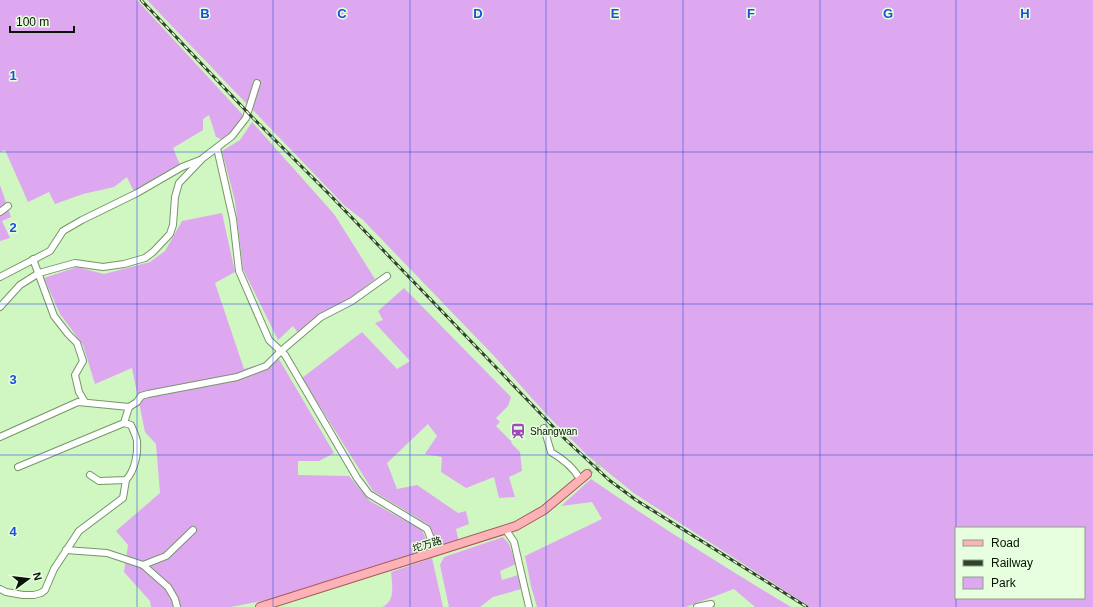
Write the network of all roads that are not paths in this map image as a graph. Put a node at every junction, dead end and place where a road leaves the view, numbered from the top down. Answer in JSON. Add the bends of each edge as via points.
{"nodes":[{"id":1,"x":258,"y":83,"type":"dead end"},
{"id":2,"x":217,"y":148,"type":"junction"},
{"id":3,"x":203,"y":158,"type":"junction"},
{"id":4,"x":8,"y":206,"type":"dead end"},
{"id":5,"x":0,"y":212,"type":"edge"},
{"id":6,"x":33,"y":259,"type":"junction"},
{"id":7,"x":39,"y":274,"type":"junction"},
{"id":8,"x":387,"y":276,"type":"dead end"},
{"id":9,"x":0,"y":277,"type":"edge"},
{"id":10,"x":0,"y":307,"type":"edge"},
{"id":11,"x":281,"y":351,"type":"junction"},
{"id":12,"x":85,"y":402,"type":"junction"},
{"id":13,"x":129,"y":407,"type":"junction"},
{"id":14,"x":124,"y":423,"type":"junction"},
{"id":15,"x":544,"y":428,"type":"dead end"},
{"id":16,"x":0,"y":437,"type":"edge"},
{"id":17,"x":18,"y":467,"type":"dead end"},
{"id":18,"x":587,"y":474,"type":"tunnel mouth"},
{"id":19,"x":90,"y":475,"type":"dead end"},
{"id":20,"x":126,"y":480,"type":"junction"},
{"id":21,"x":580,"y":480,"type":"junction"},
{"id":22,"x":193,"y":530,"type":"dead end"},
{"id":23,"x":506,"y":530,"type":"junction"},
{"id":24,"x":66,"y":550,"type":"junction"},
{"id":25,"x":436,"y":551,"type":"junction"},
{"id":26,"x":144,"y":565,"type":"junction"},
{"id":27,"x":0,"y":589,"type":"edge"},
{"id":28,"x":711,"y":604,"type":"dead end"},
{"id":29,"x":177,"y":607,"type":"edge"},
{"id":30,"x":260,"y":607,"type":"edge"},
{"id":31,"x":529,"y":607,"type":"edge"},
{"id":32,"x":698,"y":607,"type":"edge"}],
"edges":[{"from":1,"to":2,"type":"street","via":[[246,118],[232,136]]},
{"from":2,"to":3,"type":"street"},
{"from":2,"to":11,"type":"street","via":[[233,219],[239,271],[269,340]]},
{"from":3,"to":6,"type":"street","via":[[63,231],[50,250]]},
{"from":3,"to":7,"type":"street","via":[[179,183],[170,234],[145,258],[102,267],[75,263]]},
{"from":4,"to":5,"type":"street"},
{"from":6,"to":7,"type":"street"},
{"from":6,"to":9,"type":"street"},
{"from":7,"to":10,"type":"street","via":[[20,285]]},
{"from":7,"to":12,"type":"street","via":[[54,316],[77,343],[83,361],[76,375],[79,392]]},
{"from":8,"to":11,"type":"street","via":[[352,301],[321,317]]},
{"from":11,"to":13,"type":"street","via":[[266,366],[237,377],[148,394],[141,396]]},
{"from":11,"to":25,"type":"street","via":[[369,494],[427,529]]},
{"from":12,"to":13,"type":"street"},
{"from":12,"to":16,"type":"street","via":[[78,402]]},
{"from":13,"to":14,"type":"street"},
{"from":14,"to":17,"type":"street"},
{"from":14,"to":20,"type":"street","via":[[131,425],[136,440],[136,459],[132,474]]},
{"from":15,"to":21,"type":"street","via":[[551,452],[569,465]]},
{"from":18,"to":21,"type":"main road","name":"坨万路"},
{"from":19,"to":20,"type":"street","via":[[99,482]]},
{"from":20,"to":24,"type":"street","via":[[123,498],[79,531]]},
{"from":21,"to":23,"type":"main road","name":"坨万路","via":[[537,515]]},
{"from":22,"to":26,"type":"street","via":[[166,556]]},
{"from":23,"to":25,"type":"main road","name":"坨万路"},
{"from":23,"to":31,"type":"street","via":[[514,542]]},
{"from":24,"to":26,"type":"street","via":[[107,554]]},
{"from":24,"to":27,"type":"street","via":[[41,593],[23,595]]},
{"from":25,"to":30,"type":"main road","name":"坨万路"},
{"from":26,"to":29,"type":"street","via":[[168,587]]},
{"from":28,"to":32,"type":"street"}]}
